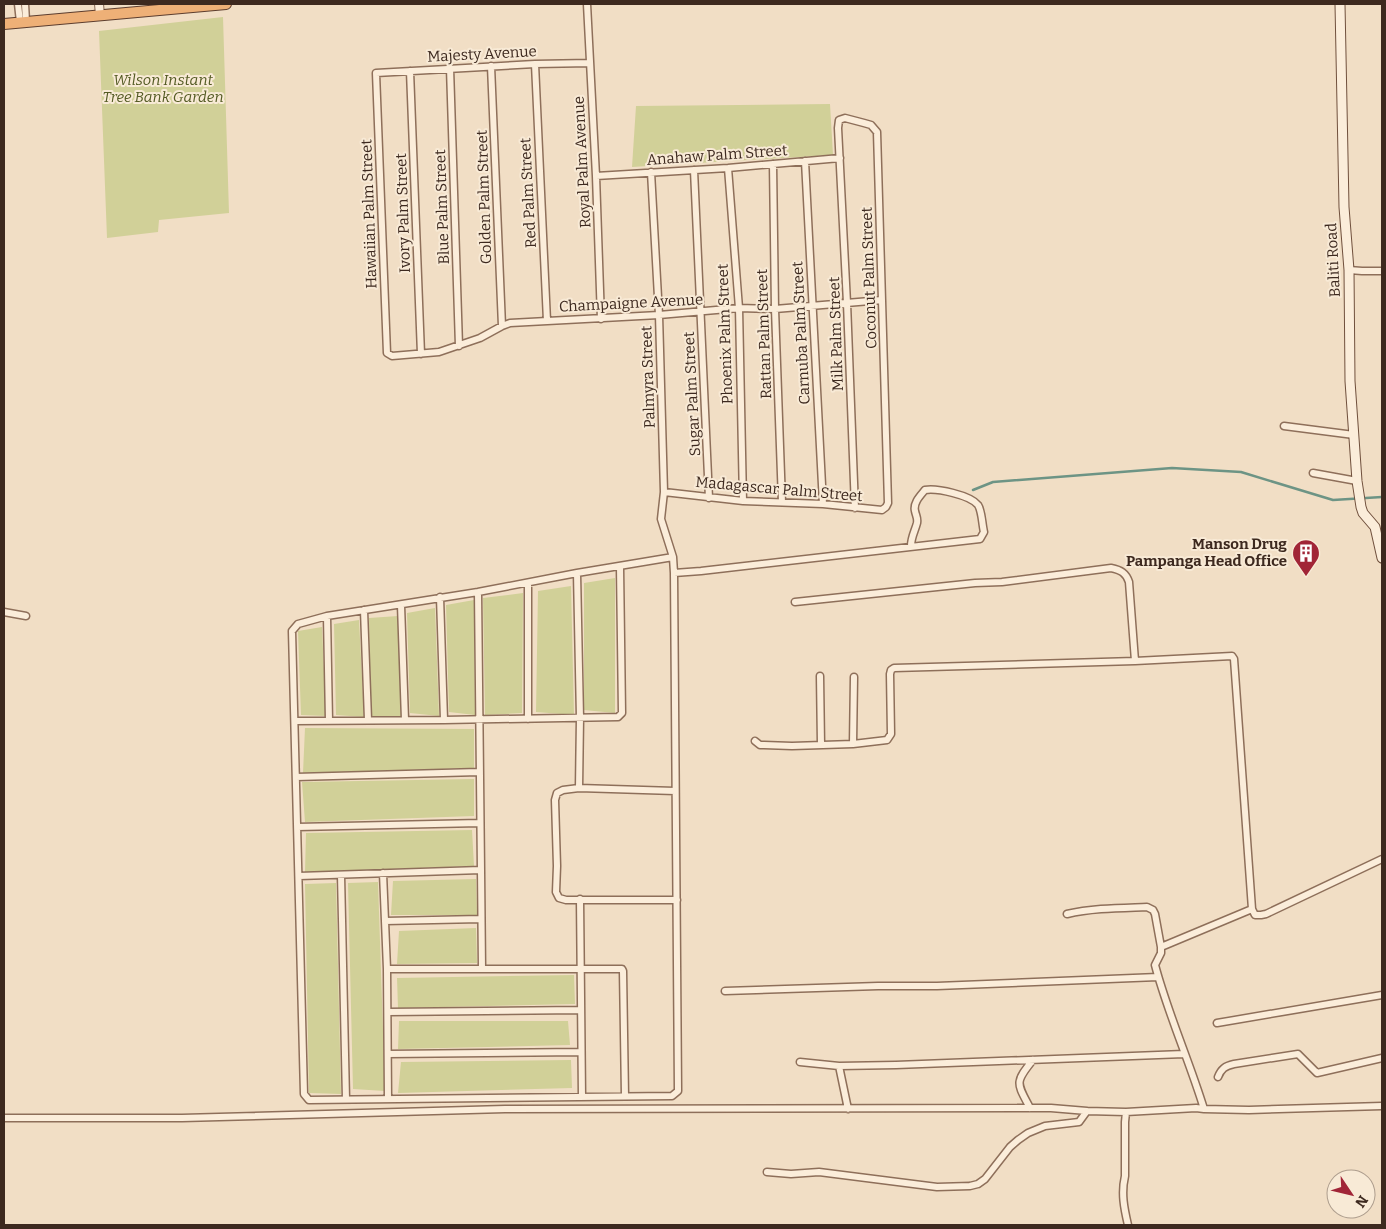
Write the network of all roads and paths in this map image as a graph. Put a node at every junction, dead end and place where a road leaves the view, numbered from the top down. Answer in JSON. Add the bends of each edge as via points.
{"nodes":[{"id":1,"x":18,"y":4,"type":"edge"},
{"id":2,"x":25,"y":4,"type":"edge"},
{"id":3,"x":99,"y":4,"type":"edge"},
{"id":4,"x":226,"y":4,"type":"edge"},
{"id":5,"x":587,"y":4,"type":"edge"},
{"id":6,"x":1340,"y":4,"type":"edge"},
{"id":7,"x":100,"y":15,"type":"junction"},
{"id":8,"x":23,"y":22,"type":"junction"},
{"id":9,"x":4,"y":24,"type":"edge"},
{"id":10,"x":590,"y":63,"type":"junction"},
{"id":11,"x":535,"y":64,"type":"junction"},
{"id":12,"x":491,"y":66,"type":"junction"},
{"id":13,"x":450,"y":68,"type":"junction"},
{"id":14,"x":410,"y":71,"type":"junction"},
{"id":15,"x":376,"y":73,"type":"joint"},
{"id":16,"x":840,"y":158,"type":"junction"},
{"id":17,"x":805,"y":161,"type":"junction"},
{"id":18,"x":773,"y":164,"type":"junction"},
{"id":19,"x":728,"y":168,"type":"junction"},
{"id":20,"x":694,"y":170,"type":"junction"},
{"id":21,"x":651,"y":172,"type":"junction"},
{"id":22,"x":596,"y":176,"type":"junction"},
{"id":23,"x":1349,"y":270,"type":"junction"},
{"id":24,"x":1382,"y":271,"type":"edge"},
{"id":25,"x":882,"y":300,"type":"junction"},
{"id":26,"x":847,"y":303,"type":"junction"},
{"id":27,"x":812,"y":306,"type":"junction"},
{"id":28,"x":739,"y":308,"type":"junction"},
{"id":29,"x":775,"y":309,"type":"junction"},
{"id":30,"x":701,"y":312,"type":"junction"},
{"id":31,"x":659,"y":315,"type":"junction"},
{"id":32,"x":601,"y":319,"type":"junction"},
{"id":33,"x":547,"y":321,"type":"junction"},
{"id":34,"x":502,"y":326,"type":"junction"},
{"id":35,"x":459,"y":346,"type":"junction"},
{"id":36,"x":387,"y":353,"type":"joint"},
{"id":37,"x":421,"y":354,"type":"junction"},
{"id":38,"x":1284,"y":426,"type":"dead end"},
{"id":39,"x":1354,"y":434,"type":"junction"},
{"id":40,"x":1313,"y":473,"type":"dead end"},
{"id":41,"x":1356,"y":481,"type":"junction"},
{"id":42,"x":664,"y":492,"type":"junction"},
{"id":43,"x":709,"y":498,"type":"junction"},
{"id":44,"x":743,"y":501,"type":"junction"},
{"id":45,"x":782,"y":502,"type":"junction"},
{"id":46,"x":824,"y":504,"type":"junction"},
{"id":47,"x":888,"y":504,"type":"joint"},
{"id":48,"x":855,"y":508,"type":"junction"},
{"id":49,"x":1379,"y":529,"type":"edge"},
{"id":50,"x":911,"y":546,"type":"junction"},
{"id":51,"x":672,"y":557,"type":"junction"},
{"id":52,"x":1382,"y":558,"type":"edge"},
{"id":53,"x":620,"y":566,"type":"junction"},
{"id":54,"x":576,"y":573,"type":"junction"},
{"id":55,"x":674,"y":573,"type":"junction"},
{"id":56,"x":528,"y":583,"type":"junction"},
{"id":57,"x":478,"y":592,"type":"junction"},
{"id":58,"x":440,"y":597,"type":"junction"},
{"id":59,"x":795,"y":602,"type":"dead end"},
{"id":60,"x":401,"y":605,"type":"junction"},
{"id":61,"x":364,"y":610,"type":"junction"},
{"id":62,"x":4,"y":612,"type":"edge"},
{"id":63,"x":26,"y":616,"type":"dead end"},
{"id":64,"x":327,"y":616,"type":"junction"},
{"id":65,"x":1135,"y":661,"type":"junction"},
{"id":66,"x":820,"y":676,"type":"dead end"},
{"id":67,"x":854,"y":677,"type":"dead end"},
{"id":68,"x":580,"y":718,"type":"junction"},
{"id":69,"x":528,"y":719,"type":"junction"},
{"id":70,"x":368,"y":720,"type":"junction"},
{"id":71,"x":405,"y":720,"type":"junction"},
{"id":72,"x":444,"y":720,"type":"junction"},
{"id":73,"x":479,"y":720,"type":"junction"},
{"id":74,"x":294,"y":721,"type":"junction"},
{"id":75,"x":329,"y":721,"type":"junction"},
{"id":76,"x":755,"y":741,"type":"dead end"},
{"id":77,"x":852,"y":744,"type":"junction"},
{"id":78,"x":821,"y":745,"type":"junction"},
{"id":79,"x":479,"y":772,"type":"junction"},
{"id":80,"x":296,"y":777,"type":"junction"},
{"id":81,"x":579,"y":788,"type":"junction"},
{"id":82,"x":675,"y":791,"type":"junction"},
{"id":83,"x":480,"y":823,"type":"junction"},
{"id":84,"x":297,"y":827,"type":"junction"},
{"id":85,"x":1382,"y":859,"type":"edge"},
{"id":86,"x":481,"y":870,"type":"junction"},
{"id":87,"x":383,"y":873,"type":"junction"},
{"id":88,"x":341,"y":875,"type":"junction"},
{"id":89,"x":299,"y":876,"type":"junction"},
{"id":90,"x":580,"y":899,"type":"junction"},
{"id":91,"x":677,"y":900,"type":"junction"},
{"id":92,"x":1252,"y":909,"type":"junction"},
{"id":93,"x":1067,"y":914,"type":"dead end"},
{"id":94,"x":481,"y":919,"type":"junction"},
{"id":95,"x":385,"y":921,"type":"junction"},
{"id":96,"x":1161,"y":948,"type":"junction"},
{"id":97,"x":581,"y":968,"type":"junction"},
{"id":98,"x":387,"y":969,"type":"junction"},
{"id":99,"x":482,"y":969,"type":"junction"},
{"id":100,"x":1158,"y":977,"type":"junction"},
{"id":101,"x":725,"y":991,"type":"dead end"},
{"id":102,"x":1382,"y":995,"type":"edge"},
{"id":103,"x":581,"y":1010,"type":"junction"},
{"id":104,"x":388,"y":1012,"type":"junction"},
{"id":105,"x":1217,"y":1023,"type":"dead end"},
{"id":106,"x":581,"y":1052,"type":"junction"},
{"id":107,"x":388,"y":1054,"type":"junction"},
{"id":108,"x":1184,"y":1054,"type":"junction"},
{"id":109,"x":1382,"y":1058,"type":"edge"},
{"id":110,"x":1033,"y":1060,"type":"junction"},
{"id":111,"x":800,"y":1062,"type":"dead end"},
{"id":112,"x":839,"y":1066,"type":"junction"},
{"id":113,"x":1218,"y":1077,"type":"dead end"},
{"id":114,"x":624,"y":1096,"type":"junction"},
{"id":115,"x":582,"y":1097,"type":"junction"},
{"id":116,"x":388,"y":1099,"type":"junction"},
{"id":117,"x":346,"y":1100,"type":"junction"},
{"id":118,"x":1382,"y":1106,"type":"edge"},
{"id":119,"x":1030,"y":1108,"type":"junction"},
{"id":120,"x":848,"y":1109,"type":"junction"},
{"id":121,"x":1204,"y":1109,"type":"junction"},
{"id":122,"x":1087,"y":1111,"type":"junction"},
{"id":123,"x":1126,"y":1112,"type":"junction"},
{"id":124,"x":4,"y":1118,"type":"edge"},
{"id":125,"x":767,"y":1172,"type":"dead end"},
{"id":126,"x":1128,"y":1225,"type":"edge"}],
"edges":[{"from":1,"to":8,"type":"street"},
{"from":2,"to":8,"type":"street"},
{"from":3,"to":7,"type":"street"},
{"from":4,"to":7,"type":"highway"},
{"from":5,"to":10,"type":"street","name":"Royal Palm Avenue"},
{"from":6,"to":23,"type":"main road","name":"Baliti Road","via":[[1344,207]]},
{"from":7,"to":8,"type":"highway"},
{"from":8,"to":9,"type":"highway"},
{"from":10,"to":11,"type":"street","name":"Majesty Avenue"},
{"from":10,"to":22,"type":"street","name":"Royal Palm Avenue"},
{"from":11,"to":12,"type":"street","name":"Majesty Avenue"},
{"from":11,"to":33,"type":"street","name":"Red Palm Street"},
{"from":12,"to":13,"type":"street","name":"Majesty Avenue"},
{"from":12,"to":34,"type":"street","name":"Golden Palm Street"},
{"from":13,"to":14,"type":"street","name":"Majesty Avenue"},
{"from":13,"to":35,"type":"street","name":"Blue Palm Street"},
{"from":14,"to":15,"type":"street","name":"Majesty Avenue"},
{"from":14,"to":37,"type":"street","name":"Ivory Palm Street"},
{"from":15,"to":36,"type":"street","name":"Hawaiian Palm Street"},
{"from":16,"to":17,"type":"street","name":"Anahaw Palm Street"},
{"from":16,"to":25,"type":"street","name":"Coconut Palm Street","via":[[839,120],[845,118],[872,125],[877,132]]},
{"from":16,"to":26,"type":"street","name":"Milk Palm Street"},
{"from":17,"to":18,"type":"street","name":"Anahaw Palm Street"},
{"from":17,"to":27,"type":"street","name":"Carnuba Palm Street"},
{"from":18,"to":19,"type":"street","name":"Anahaw Palm Street"},
{"from":18,"to":29,"type":"street","name":"Rattan Palm Street"},
{"from":19,"to":20,"type":"street","name":"Anahaw Palm Street"},
{"from":19,"to":28,"type":"street","name":"Phoenix Palm Street"},
{"from":20,"to":21,"type":"street","name":"Anahaw Palm Street"},
{"from":20,"to":30,"type":"street","name":"Sugar Palm Street"},
{"from":21,"to":22,"type":"street","name":"Anahaw Palm Street"},
{"from":21,"to":31,"type":"street","name":"Palmyra Street"},
{"from":22,"to":32,"type":"street","name":"Royal Palm Avenue"},
{"from":23,"to":24,"type":"street"},
{"from":23,"to":39,"type":"main road","name":"Baliti Road"},
{"from":25,"to":26,"type":"street","name":"Champaigne Avenue"},
{"from":25,"to":47,"type":"street","name":"Coconut Palm Street"},
{"from":26,"to":27,"type":"street","name":"Champaigne Avenue"},
{"from":26,"to":48,"type":"street","name":"Milk Palm Street"},
{"from":27,"to":29,"type":"street","name":"Champaigne Avenue"},
{"from":27,"to":46,"type":"street","name":"Carnuba Palm Street"},
{"from":28,"to":29,"type":"street","name":"Champaigne Avenue"},
{"from":28,"to":30,"type":"street","name":"Champaigne Avenue"},
{"from":28,"to":44,"type":"street","name":"Phoenix Palm Street"},
{"from":29,"to":45,"type":"street","name":"Rattan Palm Street"},
{"from":30,"to":31,"type":"street","name":"Champaigne Avenue"},
{"from":30,"to":43,"type":"street","name":"Sugar Palm Street"},
{"from":31,"to":32,"type":"street","name":"Champaigne Avenue"},
{"from":31,"to":42,"type":"street","name":"Palmyra Street"},
{"from":32,"to":33,"type":"street","name":"Champaigne Avenue"},
{"from":33,"to":34,"type":"street","name":"Champaigne Avenue"},
{"from":34,"to":35,"type":"street","name":"Champaigne Avenue"},
{"from":35,"to":37,"type":"street","name":"Champaigne Avenue"},
{"from":36,"to":37,"type":"street","name":"Champaigne Avenue","via":[[392,356]]},
{"from":38,"to":39,"type":"street"},
{"from":39,"to":41,"type":"main road","name":"Baliti Road"},
{"from":40,"to":41,"type":"street"},
{"from":41,"to":49,"type":"main road","name":"Baliti Road","via":[[1362,510]]},
{"from":42,"to":43,"type":"street","name":"Madagascar Palm Street"},
{"from":42,"to":51,"type":"street","name":"Palmyra Street","via":[[661,519]]},
{"from":43,"to":44,"type":"street","name":"Madagascar Palm Street"},
{"from":44,"to":45,"type":"street","name":"Madagascar Palm Street"},
{"from":45,"to":46,"type":"street","name":"Madagascar Palm Street"},
{"from":46,"to":48,"type":"street","name":"Madagascar Palm Street"},
{"from":47,"to":48,"type":"street","name":"Madagascar Palm Street","via":[[882,510]]},
{"from":49,"to":52,"type":"main road"},
{"from":50,"to":50,"type":"street","via":[[980,539],[984,532],[979,506],[958,495],[925,490],[915,504],[917,519]]},
{"from":50,"to":55,"type":"street"},
{"from":51,"to":53,"type":"street"},
{"from":51,"to":55,"type":"street","name":"Palmyra Street"},
{"from":53,"to":54,"type":"street"},
{"from":53,"to":68,"type":"street","via":[[622,713],[618,717]]},
{"from":54,"to":56,"type":"street"},
{"from":54,"to":68,"type":"street"},
{"from":55,"to":82,"type":"street","name":"Palmyra Street"},
{"from":56,"to":57,"type":"street"},
{"from":56,"to":69,"type":"street"},
{"from":57,"to":58,"type":"street"},
{"from":57,"to":73,"type":"street"},
{"from":58,"to":60,"type":"street"},
{"from":58,"to":72,"type":"street"},
{"from":59,"to":65,"type":"street","via":[[1119,569],[1127,576]]},
{"from":60,"to":61,"type":"street"},
{"from":60,"to":71,"type":"street"},
{"from":61,"to":64,"type":"street"},
{"from":61,"to":70,"type":"street"},
{"from":62,"to":63,"type":"street"},
{"from":64,"to":74,"type":"street","via":[[298,624],[292,631]]},
{"from":64,"to":75,"type":"street"},
{"from":65,"to":77,"type":"street","via":[[894,668],[890,674],[890,737]]},
{"from":65,"to":92,"type":"street","via":[[1234,658]]},
{"from":66,"to":78,"type":"street"},
{"from":67,"to":77,"type":"street"},
{"from":68,"to":69,"type":"street"},
{"from":68,"to":81,"type":"street"},
{"from":69,"to":73,"type":"street"},
{"from":70,"to":71,"type":"street"},
{"from":70,"to":75,"type":"street"},
{"from":71,"to":72,"type":"street"},
{"from":72,"to":73,"type":"street"},
{"from":73,"to":79,"type":"street"},
{"from":74,"to":75,"type":"street"},
{"from":74,"to":80,"type":"street"},
{"from":76,"to":78,"type":"street","via":[[769,746]]},
{"from":77,"to":78,"type":"street"},
{"from":79,"to":80,"type":"street"},
{"from":79,"to":83,"type":"street"},
{"from":80,"to":84,"type":"street"},
{"from":81,"to":82,"type":"street"},
{"from":81,"to":90,"type":"street","via":[[557,793],[556,892],[559,898]]},
{"from":82,"to":91,"type":"street","name":"Palmyra Street"},
{"from":83,"to":84,"type":"street"},
{"from":83,"to":86,"type":"street"},
{"from":84,"to":89,"type":"street"},
{"from":85,"to":92,"type":"street","via":[[1266,914],[1255,915]]},
{"from":86,"to":87,"type":"street"},
{"from":86,"to":94,"type":"street"},
{"from":87,"to":88,"type":"street"},
{"from":87,"to":95,"type":"street"},
{"from":88,"to":89,"type":"street"},
{"from":88,"to":117,"type":"street"},
{"from":89,"to":117,"type":"street","via":[[304,1094],[309,1100]]},
{"from":90,"to":91,"type":"street"},
{"from":90,"to":97,"type":"street"},
{"from":91,"to":114,"type":"street","name":"Palmyra Street","via":[[678,1091],[672,1096]]},
{"from":92,"to":96,"type":"street"},
{"from":93,"to":96,"type":"street","via":[[1112,908],[1151,908]]},
{"from":94,"to":95,"type":"street"},
{"from":94,"to":99,"type":"street"},
{"from":95,"to":98,"type":"street"},
{"from":96,"to":100,"type":"street","via":[[1155,965]]},
{"from":97,"to":99,"type":"street"},
{"from":97,"to":103,"type":"street"},
{"from":97,"to":114,"type":"street","via":[[623,970]]},
{"from":98,"to":99,"type":"street"},
{"from":98,"to":104,"type":"street"},
{"from":100,"to":101,"type":"street"},
{"from":100,"to":108,"type":"street"},
{"from":102,"to":105,"type":"street"},
{"from":103,"to":104,"type":"street"},
{"from":103,"to":106,"type":"street"},
{"from":104,"to":107,"type":"street"},
{"from":106,"to":107,"type":"street"},
{"from":106,"to":115,"type":"street"},
{"from":107,"to":116,"type":"street"},
{"from":108,"to":110,"type":"street"},
{"from":108,"to":121,"type":"street"},
{"from":109,"to":113,"type":"street","via":[[1317,1073],[1298,1054],[1226,1066]]},
{"from":110,"to":112,"type":"street"},
{"from":110,"to":119,"type":"street","via":[[1021,1075],[1019,1085]]},
{"from":111,"to":112,"type":"street"},
{"from":112,"to":120,"type":"street"},
{"from":114,"to":115,"type":"street"},
{"from":115,"to":116,"type":"street"},
{"from":116,"to":117,"type":"street"},
{"from":118,"to":121,"type":"street"},
{"from":119,"to":120,"type":"street"},
{"from":119,"to":122,"type":"street"},
{"from":120,"to":124,"type":"street","via":[[505,1109],[172,1118]]},
{"from":121,"to":123,"type":"street"},
{"from":122,"to":123,"type":"street"},
{"from":122,"to":125,"type":"street","via":[[1079,1122],[1045,1126],[1028,1133],[1010,1147],[985,1178],[970,1186],[937,1186],[819,1172]]},
{"from":123,"to":126,"type":"street","via":[[1123,1202]]}]}
